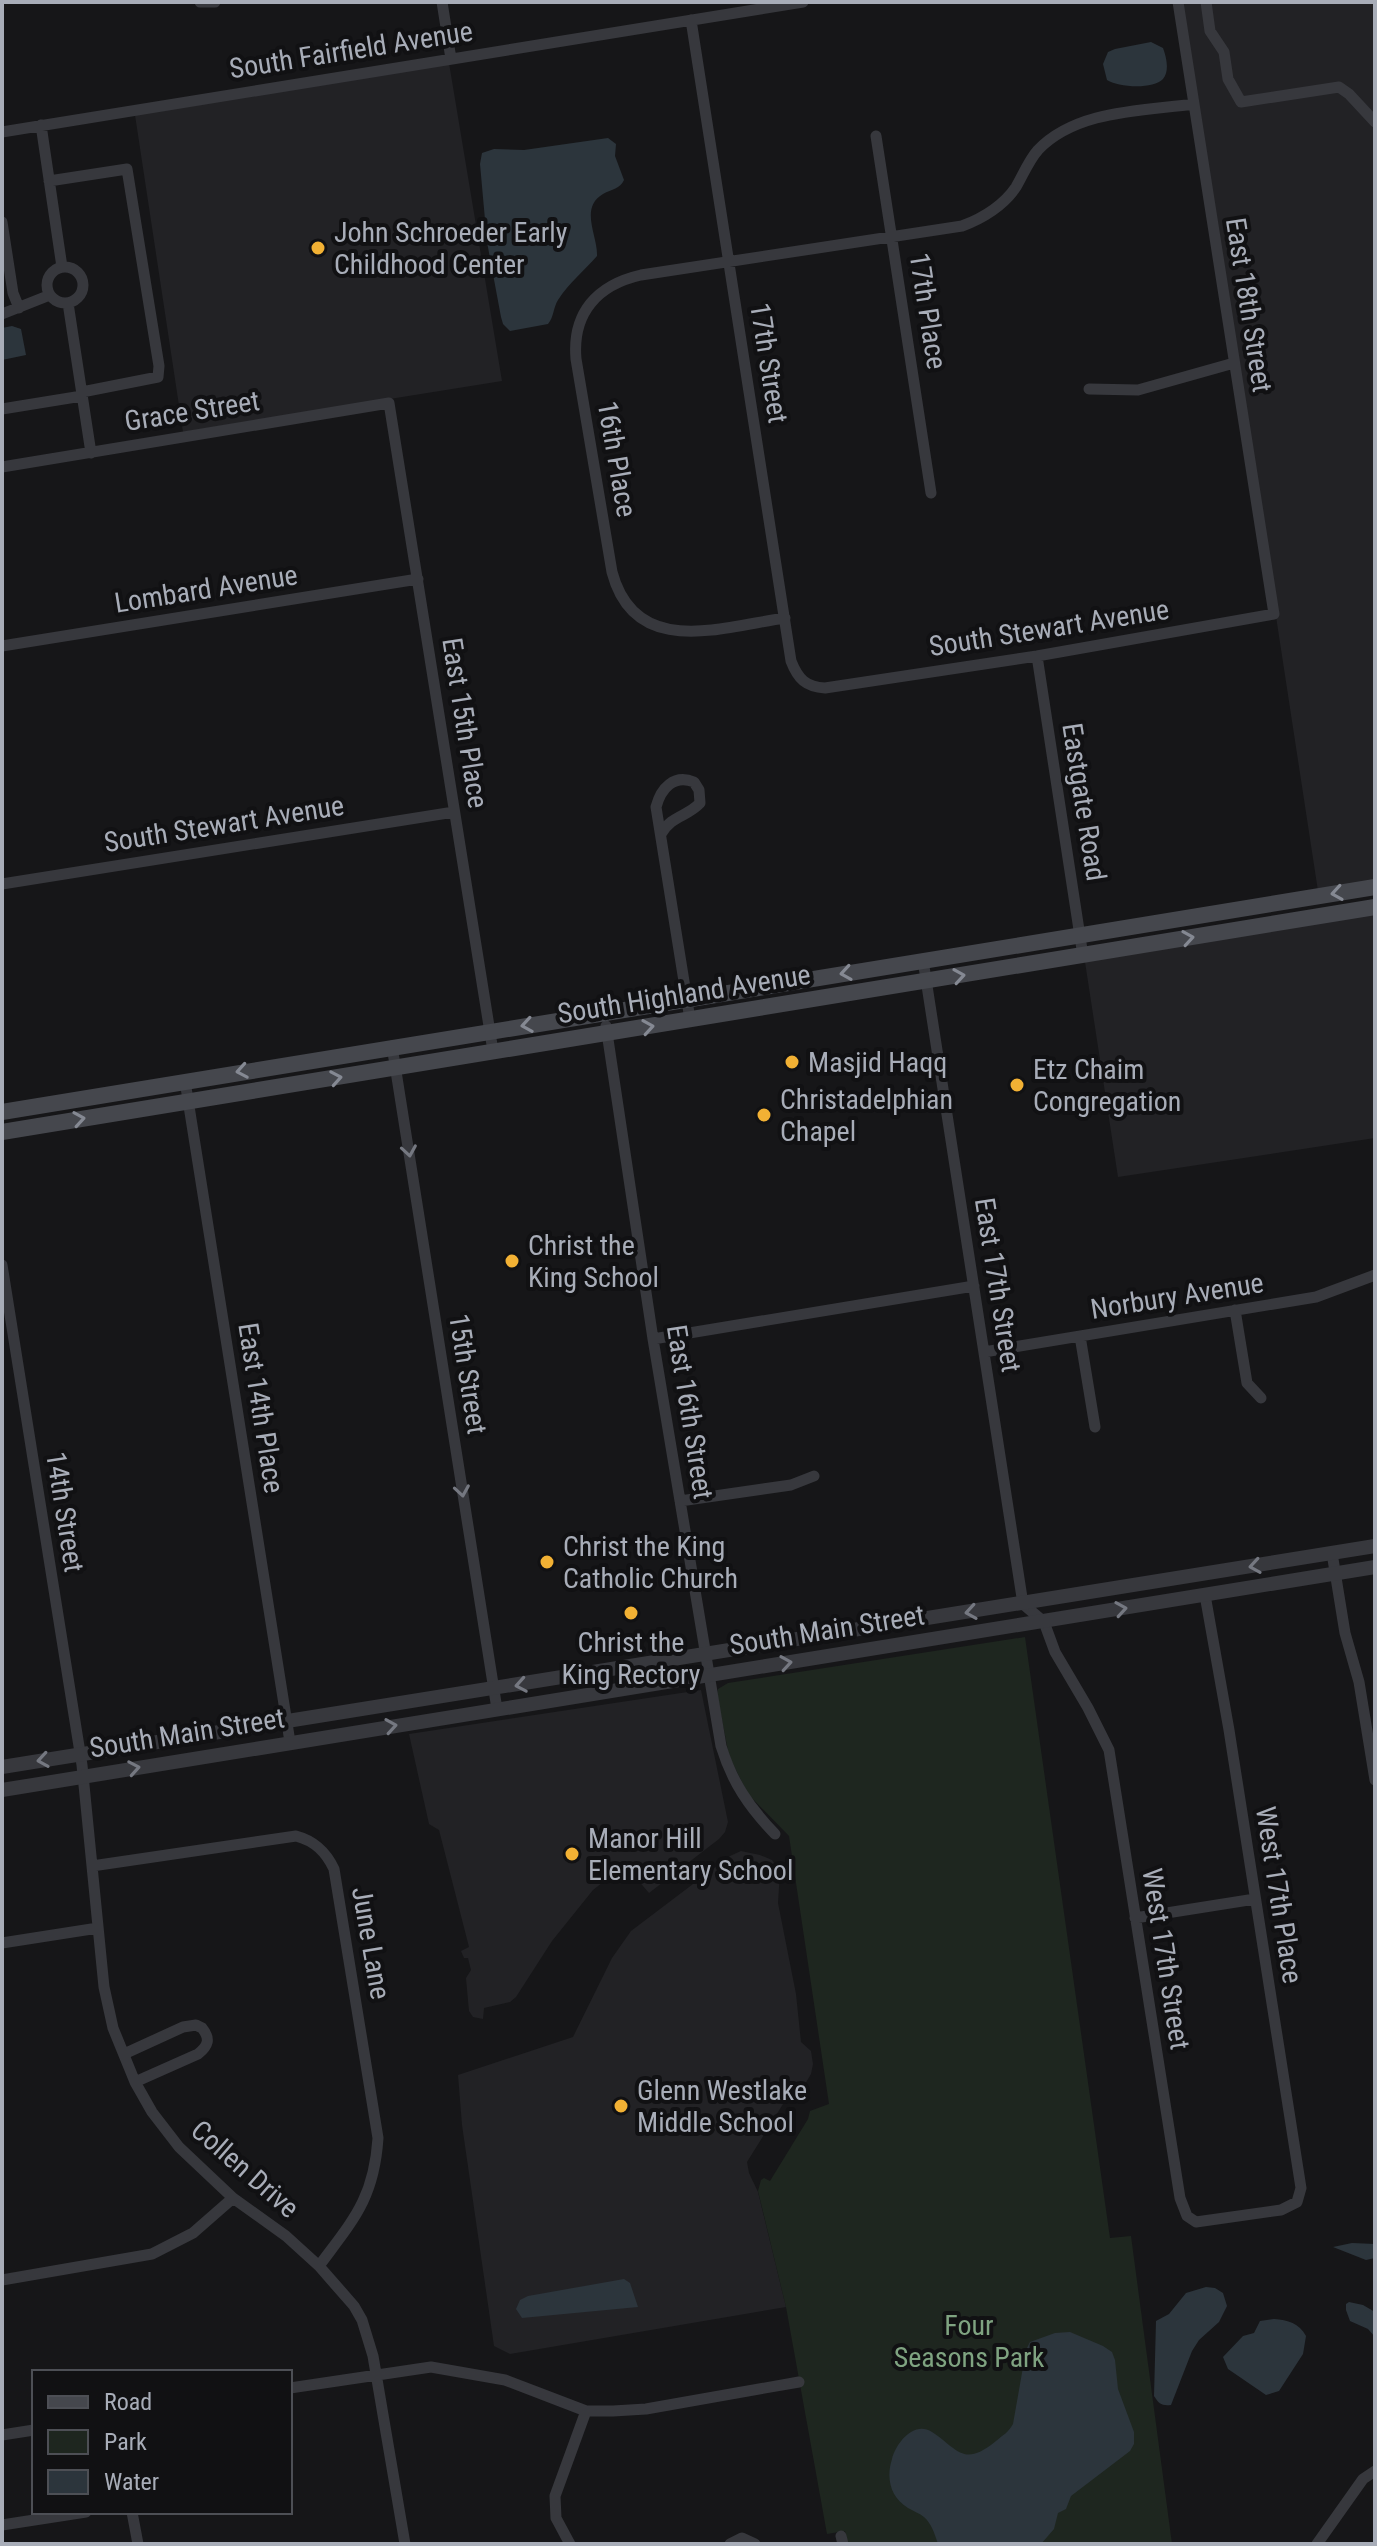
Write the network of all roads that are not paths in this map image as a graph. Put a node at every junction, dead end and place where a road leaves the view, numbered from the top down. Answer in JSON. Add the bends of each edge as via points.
{"nodes":[{"id":1,"x":200,"y":2,"type":"edge"},
{"id":2,"x":215,"y":2,"type":"edge"},
{"id":3,"x":442,"y":2,"type":"edge"},
{"id":4,"x":803,"y":2,"type":"edge"},
{"id":5,"x":1178,"y":2,"type":"edge"},
{"id":6,"x":1206,"y":2,"type":"edge"},
{"id":7,"x":691,"y":20,"type":"junction"},
{"id":8,"x":451,"y":59,"type":"junction"},
{"id":9,"x":1194,"y":104,"type":"junction"},
{"id":10,"x":1375,"y":122,"type":"edge"},
{"id":11,"x":41,"y":125,"type":"junction"},
{"id":12,"x":2,"y":132,"type":"edge"},
{"id":13,"x":876,"y":136,"type":"dead end"},
{"id":14,"x":49,"y":181,"type":"junction"},
{"id":15,"x":2,"y":222,"type":"edge"},
{"id":16,"x":892,"y":238,"type":"junction"},
{"id":17,"x":729,"y":262,"type":"junction"},
{"id":18,"x":62,"y":267,"type":"junction"},
{"id":19,"x":50,"y":295,"type":"junction"},
{"id":20,"x":68,"y":303,"type":"junction"},
{"id":21,"x":19,"y":308,"type":"junction"},
{"id":22,"x":2,"y":314,"type":"edge"},
{"id":23,"x":1234,"y":363,"type":"junction"},
{"id":24,"x":1089,"y":389,"type":"dead end"},
{"id":25,"x":82,"y":394,"type":"junction"},
{"id":26,"x":389,"y":403,"type":"joint"},
{"id":27,"x":2,"y":409,"type":"edge"},
{"id":28,"x":91,"y":453,"type":"junction"},
{"id":29,"x":2,"y":467,"type":"edge"},
{"id":30,"x":931,"y":493,"type":"dead end"},
{"id":31,"x":418,"y":579,"type":"junction"},
{"id":32,"x":1274,"y":614,"type":"joint"},
{"id":33,"x":785,"y":618,"type":"junction"},
{"id":34,"x":2,"y":646,"type":"edge"},
{"id":35,"x":1037,"y":656,"type":"junction"},
{"id":36,"x":831,"y":687,"type":"joint"},
{"id":37,"x":454,"y":812,"type":"junction"},
{"id":38,"x":661,"y":834,"type":"junction"},
{"id":39,"x":2,"y":884,"type":"edge"},
{"id":40,"x":1375,"y":887,"type":"edge"},
{"id":41,"x":1375,"y":907,"type":"edge"},
{"id":42,"x":1080,"y":935,"type":"junction"},
{"id":43,"x":1083,"y":956,"type":"junction"},
{"id":44,"x":923,"y":960,"type":"junction"},
{"id":45,"x":926,"y":981,"type":"junction"},
{"id":46,"x":687,"y":1000,"type":"junction"},
{"id":47,"x":604,"y":1013,"type":"junction"},
{"id":48,"x":690,"y":1020,"type":"junction"},
{"id":49,"x":490,"y":1031,"type":"junction"},
{"id":50,"x":607,"y":1034,"type":"junction"},
{"id":51,"x":392,"y":1046,"type":"junction"},
{"id":52,"x":493,"y":1051,"type":"junction"},
{"id":53,"x":395,"y":1068,"type":"junction"},
{"id":54,"x":185,"y":1081,"type":"junction"},
{"id":55,"x":188,"y":1102,"type":"junction"},
{"id":56,"x":2,"y":1112,"type":"edge"},
{"id":57,"x":2,"y":1132,"type":"edge"},
{"id":58,"x":2,"y":1265,"type":"edge"},
{"id":59,"x":1375,"y":1275,"type":"edge"},
{"id":60,"x":974,"y":1286,"type":"junction"},
{"id":61,"x":1235,"y":1310,"type":"junction"},
{"id":62,"x":1080,"y":1336,"type":"junction"},
{"id":63,"x":653,"y":1339,"type":"junction"},
{"id":64,"x":984,"y":1352,"type":"junction"},
{"id":65,"x":1261,"y":1398,"type":"dead end"},
{"id":66,"x":1095,"y":1427,"type":"dead end"},
{"id":67,"x":814,"y":1476,"type":"dead end"},
{"id":68,"x":680,"y":1501,"type":"junction"},
{"id":69,"x":1375,"y":1546,"type":"edge"},
{"id":70,"x":1332,"y":1553,"type":"junction"},
{"id":71,"x":1375,"y":1567,"type":"edge"},
{"id":72,"x":1335,"y":1574,"type":"junction"},
{"id":73,"x":1205,"y":1595,"type":"junction"},
{"id":74,"x":1033,"y":1613,"type":"junction"},
{"id":75,"x":705,"y":1654,"type":"junction"},
{"id":76,"x":709,"y":1676,"type":"junction"},
{"id":77,"x":494,"y":1690,"type":"junction"},
{"id":78,"x":497,"y":1709,"type":"junction"},
{"id":79,"x":286,"y":1721,"type":"junction"},
{"id":80,"x":290,"y":1742,"type":"junction"},
{"id":81,"x":81,"y":1765,"type":"junction"},
{"id":82,"x":2,"y":1767,"type":"edge"},
{"id":83,"x":1375,"y":1780,"type":"edge"},
{"id":84,"x":2,"y":1790,"type":"edge"},
{"id":85,"x":775,"y":1834,"type":"dead end"},
{"id":86,"x":92,"y":1866,"type":"junction"},
{"id":87,"x":1255,"y":1899,"type":"junction"},
{"id":88,"x":1135,"y":1918,"type":"junction"},
{"id":89,"x":98,"y":1928,"type":"junction"},
{"id":90,"x":2,"y":1943,"type":"edge"},
{"id":91,"x":124,"y":2054,"type":"junction"},
{"id":92,"x":135,"y":2082,"type":"junction"},
{"id":93,"x":233,"y":2198,"type":"junction"},
{"id":94,"x":1297,"y":2202,"type":"joint"},
{"id":95,"x":319,"y":2266,"type":"junction"},
{"id":96,"x":2,"y":2280,"type":"edge"},
{"id":97,"x":377,"y":2374,"type":"junction"},
{"id":98,"x":799,"y":2382,"type":"dead end"},
{"id":99,"x":292,"y":2388,"type":"edge"},
{"id":100,"x":586,"y":2411,"type":"junction"},
{"id":101,"x":32,"y":2430,"type":"edge"},
{"id":102,"x":2,"y":2435,"type":"edge"},
{"id":103,"x":1375,"y":2471,"type":"edge"},
{"id":104,"x":73,"y":2514,"type":"edge"},
{"id":105,"x":132,"y":2514,"type":"edge"},
{"id":106,"x":2,"y":2525,"type":"edge"},
{"id":107,"x":138,"y":2544,"type":"edge"},
{"id":108,"x":405,"y":2544,"type":"edge"},
{"id":109,"x":570,"y":2544,"type":"edge"},
{"id":110,"x":730,"y":2544,"type":"edge"},
{"id":111,"x":755,"y":2544,"type":"edge"},
{"id":112,"x":1317,"y":2544,"type":"edge"}],
"edges":[{"from":1,"to":2,"type":"street"},
{"from":3,"to":8,"type":"street"},
{"from":4,"to":7,"type":"street","name":"South Fairfield Avenue"},
{"from":5,"to":9,"type":"street","name":"East 18th Street"},
{"from":6,"to":10,"type":"street","via":[[1210,31],[1224,52],[1228,79],[1241,102],[1339,87]]},
{"from":7,"to":8,"type":"street","name":"South Fairfield Avenue"},
{"from":7,"to":17,"type":"street","name":"17th Street"},
{"from":8,"to":11,"type":"street","name":"South Fairfield Avenue"},
{"from":9,"to":16,"type":"street","name":"16th Place","via":[[1077,123],[1036,152],[1013,191],[988,214],[962,226]]},
{"from":9,"to":23,"type":"street","name":"East 18th Street"},
{"from":11,"to":12,"type":"street","name":"South Fairfield Avenue"},
{"from":11,"to":14,"type":"street"},
{"from":13,"to":16,"type":"street","name":"17th Place"},
{"from":14,"to":18,"type":"street"},
{"from":14,"to":25,"type":"street","via":[[127,169],[159,366],[158,377]]},
{"from":15,"to":21,"type":"street"},
{"from":16,"to":17,"type":"street","name":"16th Place"},
{"from":16,"to":30,"type":"street","name":"17th Place"},
{"from":17,"to":33,"type":"street","name":"17th Street"},
{"from":17,"to":33,"type":"street","name":"16th Place","via":[[641,275],[607,287],[578,326],[576,359],[612,572],[626,603],[658,627],[680,633]]},
{"from":18,"to":19,"type":"street","via":[[50,276]]},
{"from":18,"to":20,"type":"street","via":[[77,271],[82,279],[81,294]]},
{"from":19,"to":20,"type":"street"},
{"from":19,"to":21,"type":"street"},
{"from":20,"to":25,"type":"street"},
{"from":21,"to":22,"type":"street"},
{"from":23,"to":24,"type":"street","via":[[1138,390]]},
{"from":23,"to":32,"type":"street","name":"East 18th Street"},
{"from":25,"to":27,"type":"street"},
{"from":25,"to":28,"type":"street"},
{"from":26,"to":28,"type":"street","name":"Grace Street"},
{"from":26,"to":31,"type":"street","name":"East 15th Place"},
{"from":28,"to":29,"type":"street","name":"Grace Street"},
{"from":31,"to":34,"type":"street","name":"Lombard Avenue"},
{"from":31,"to":37,"type":"street","name":"East 15th Place"},
{"from":32,"to":35,"type":"street","name":"South Stewart Avenue"},
{"from":33,"to":36,"type":"street","name":"17th Street","via":[[796,674],[810,686]]},
{"from":35,"to":36,"type":"street","name":"South Stewart Avenue"},
{"from":35,"to":42,"type":"street","name":"Eastgate Road"},
{"from":37,"to":39,"type":"street","name":"South Stewart Avenue"},
{"from":37,"to":49,"type":"street","name":"East 15th Place"},
{"from":38,"to":38,"type":"street","via":[[659,797],[674,780],[694,782],[700,803],[668,823]]},
{"from":38,"to":46,"type":"street"},
{"from":40,"to":42,"type":"main road","name":"South Highland Avenue","one_way":true},
{"from":43,"to":41,"type":"main road","name":"South Highland Avenue","one_way":true},
{"from":42,"to":43,"type":"street","name":"Eastgate Road"},
{"from":42,"to":44,"type":"main road","name":"South Highland Avenue"},
{"from":45,"to":43,"type":"main road","name":"South Highland Avenue","one_way":true},
{"from":44,"to":45,"type":"street","name":"East 17th Street"},
{"from":44,"to":46,"type":"main road","name":"South Highland Avenue","one_way":true},
{"from":45,"to":48,"type":"main road","name":"South Highland Avenue"},
{"from":45,"to":60,"type":"street","name":"East 17th Street"},
{"from":46,"to":47,"type":"main road","name":"South Highland Avenue"},
{"from":46,"to":48,"type":"street"},
{"from":47,"to":49,"type":"main road","name":"South Highland Avenue","one_way":true},
{"from":47,"to":50,"type":"street","name":"East 16th Street"},
{"from":50,"to":48,"type":"main road","name":"South Highland Avenue","one_way":true},
{"from":49,"to":51,"type":"main road","name":"South Highland Avenue"},
{"from":49,"to":52,"type":"street","name":"East 15th Place"},
{"from":50,"to":52,"type":"main road","name":"South Highland Avenue"},
{"from":50,"to":63,"type":"street","name":"East 16th Street"},
{"from":51,"to":53,"type":"street","name":"15th Street"},
{"from":51,"to":54,"type":"main road","name":"South Highland Avenue","one_way":true},
{"from":52,"to":53,"type":"main road","name":"South Highland Avenue"},
{"from":55,"to":53,"type":"main road","name":"South Highland Avenue","one_way":true},
{"from":53,"to":77,"type":"street","name":"15th Street","one_way":true},
{"from":54,"to":55,"type":"street","name":"East 14th Place"},
{"from":54,"to":56,"type":"main road","name":"South Highland Avenue"},
{"from":57,"to":55,"type":"main road","name":"South Highland Avenue","one_way":true},
{"from":55,"to":79,"type":"street","name":"East 14th Place"},
{"from":58,"to":81,"type":"street","name":"14th Street"},
{"from":59,"to":61,"type":"street","name":"Norbury Avenue","via":[[1316,1297]]},
{"from":60,"to":63,"type":"street"},
{"from":60,"to":64,"type":"street","name":"East 17th Street"},
{"from":61,"to":62,"type":"street","name":"Norbury Avenue"},
{"from":61,"to":65,"type":"street","via":[[1247,1383]]},
{"from":62,"to":64,"type":"street","name":"Norbury Avenue"},
{"from":62,"to":66,"type":"street"},
{"from":63,"to":68,"type":"street","name":"East 16th Street"},
{"from":64,"to":74,"type":"street","name":"East 17th Street"},
{"from":67,"to":68,"type":"street","via":[[791,1485]]},
{"from":68,"to":75,"type":"street","name":"East 16th Street"},
{"from":69,"to":70,"type":"street","name":"South Main Street"},
{"from":70,"to":72,"type":"street"},
{"from":70,"to":74,"type":"street","name":"South Main Street","one_way":true},
{"from":71,"to":72,"type":"street","name":"South Main Street"},
{"from":72,"to":73,"type":"street","name":"South Main Street"},
{"from":72,"to":83,"type":"street"},
{"from":74,"to":73,"type":"street","name":"South Main Street","one_way":true},
{"from":73,"to":87,"type":"street","name":"West 17th Place"},
{"from":74,"to":75,"type":"street","name":"South Main Street","one_way":true},
{"from":76,"to":74,"type":"street","name":"South Main Street","one_way":true},
{"from":74,"to":88,"type":"street","name":"West 17th Street","via":[[1109,1750]]},
{"from":75,"to":76,"type":"street","name":"East 16th Street"},
{"from":75,"to":77,"type":"street","name":"South Main Street","one_way":true},
{"from":76,"to":78,"type":"street","name":"South Main Street"},
{"from":76,"to":85,"type":"street","name":"East 16th Street","via":[[729,1771]]},
{"from":77,"to":78,"type":"street","name":"15th Street"},
{"from":77,"to":79,"type":"street","name":"South Main Street"},
{"from":80,"to":78,"type":"street","name":"South Main Street","one_way":true},
{"from":79,"to":80,"type":"street","name":"East 14th Place"},
{"from":79,"to":81,"type":"street","name":"South Main Street"},
{"from":81,"to":80,"type":"street","name":"South Main Street","one_way":true},
{"from":81,"to":82,"type":"street","name":"South Main Street","one_way":true},
{"from":81,"to":84,"type":"street","name":"South Main Street"},
{"from":81,"to":86,"type":"street","name":"Collen Drive"},
{"from":86,"to":89,"type":"street","name":"Collen Drive"},
{"from":86,"to":95,"type":"street","name":"June Lane","via":[[296,1836],[328,1856],[378,2138],[362,2207]]},
{"from":87,"to":88,"type":"street"},
{"from":87,"to":94,"type":"street","name":"West 17th Place","via":[[1301,2188]]},
{"from":88,"to":94,"type":"street","name":"West 17th Street","via":[[1186,2214],[1205,2222],[1281,2210]]},
{"from":89,"to":90,"type":"street"},
{"from":89,"to":91,"type":"street","name":"Collen Drive","via":[[109,2013]]},
{"from":91,"to":92,"type":"street","name":"Collen Drive"},
{"from":91,"to":92,"type":"street","via":[[189,2026],[207,2034],[208,2042],[198,2054]]},
{"from":92,"to":93,"type":"street","name":"Collen Drive","via":[[168,2134]]},
{"from":93,"to":95,"type":"street","name":"Collen Drive"},
{"from":93,"to":96,"type":"street","via":[[193,2233],[152,2254]]},
{"from":95,"to":97,"type":"street","name":"Collen Drive","via":[[362,2320]]},
{"from":97,"to":99,"type":"street"},
{"from":97,"to":100,"type":"street","via":[[431,2367],[469,2372]]},
{"from":97,"to":108,"type":"street","name":"Collen Drive"},
{"from":98,"to":100,"type":"street","via":[[646,2409]]},
{"from":100,"to":109,"type":"street","via":[[555,2496],[556,2518]]},
{"from":101,"to":102,"type":"street"},
{"from":103,"to":112,"type":"street","via":[[1363,2479]]},
{"from":104,"to":106,"type":"street"},
{"from":105,"to":107,"type":"street"},
{"from":110,"to":111,"type":"street","via":[[742,2538]]}]}
